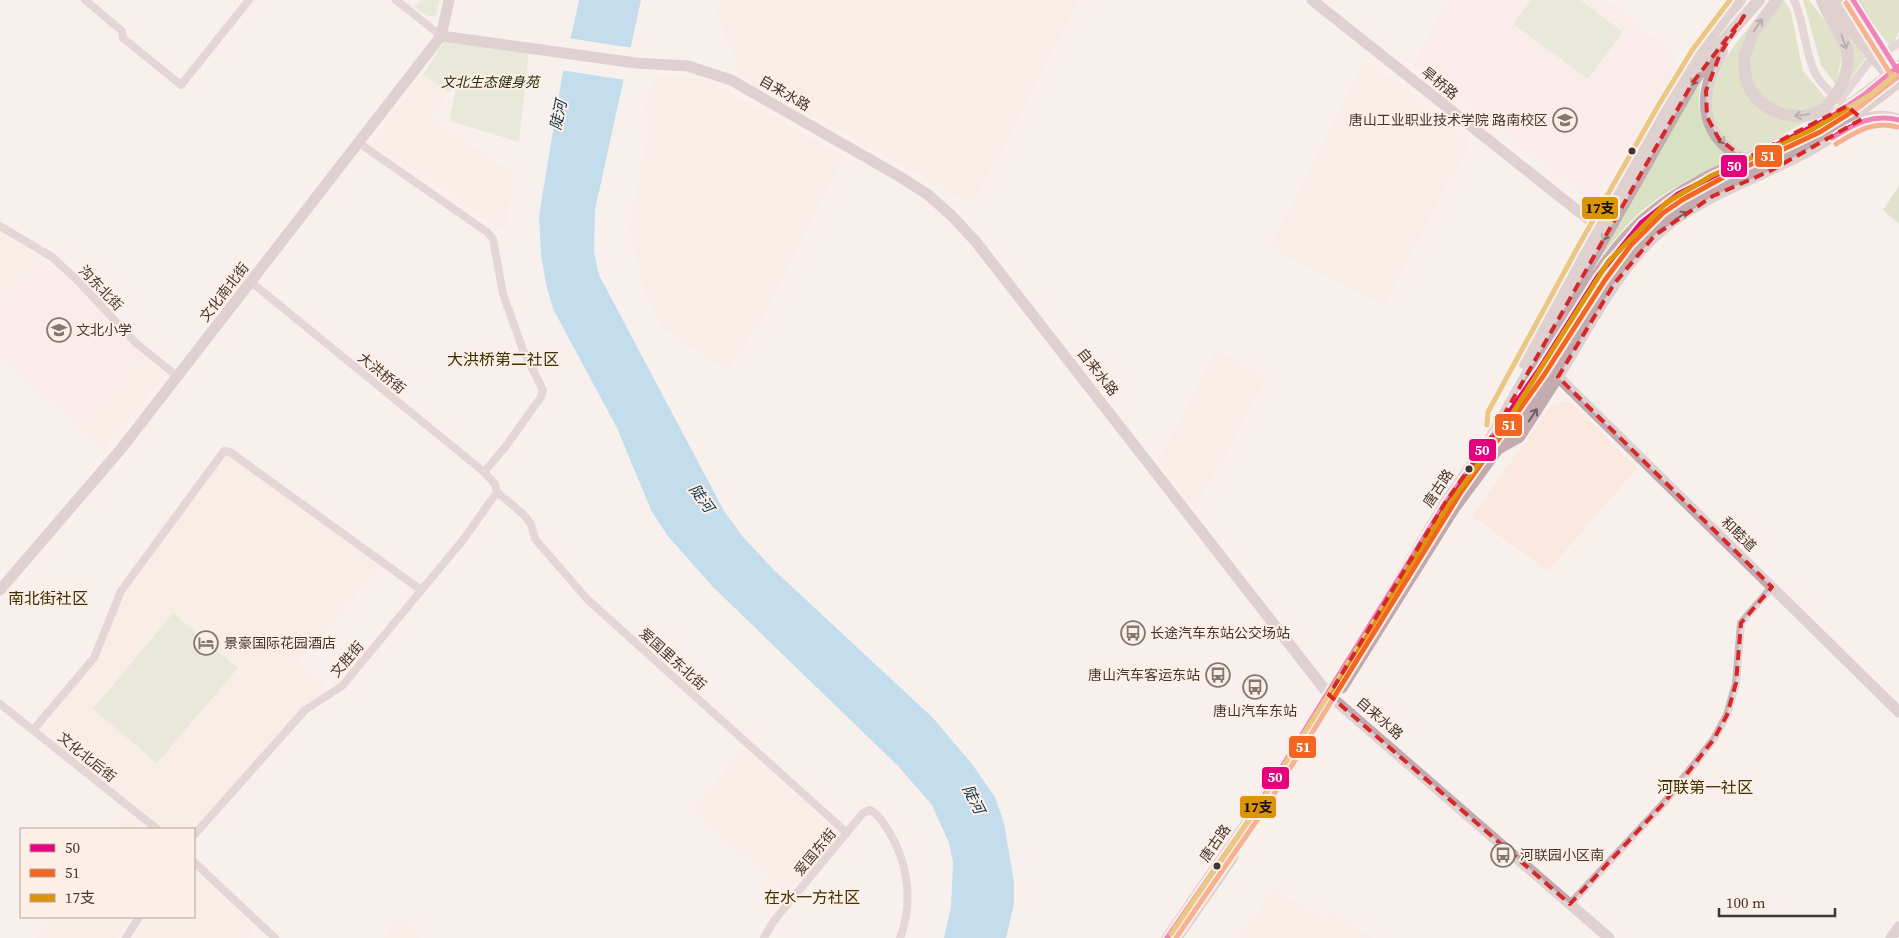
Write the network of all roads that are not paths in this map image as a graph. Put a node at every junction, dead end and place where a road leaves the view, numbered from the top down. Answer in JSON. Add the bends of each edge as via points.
{"nodes":[{"id":1,"x":85,"y":0,"type":"edge"},
{"id":2,"x":249,"y":0,"type":"edge"},
{"id":3,"x":396,"y":0,"type":"edge"},
{"id":4,"x":449,"y":0,"type":"edge"},
{"id":5,"x":1312,"y":0,"type":"edge"},
{"id":6,"x":1740,"y":0,"type":"edge"},
{"id":7,"x":1759,"y":0,"type":"edge"},
{"id":8,"x":1777,"y":0,"type":"edge"},
{"id":9,"x":1794,"y":0,"type":"edge"},
{"id":10,"x":1822,"y":0,"type":"edge"},
{"id":11,"x":1826,"y":0,"type":"edge"},
{"id":12,"x":1838,"y":0,"type":"edge"},
{"id":13,"x":1853,"y":0,"type":"edge"},
{"id":14,"x":1744,"y":16,"type":"junction"},
{"id":15,"x":442,"y":36,"type":"junction"},
{"id":16,"x":1899,"y":43,"type":"edge"},
{"id":17,"x":1894,"y":63,"type":"edge"},
{"id":18,"x":1899,"y":73,"type":"edge"},
{"id":19,"x":1899,"y":81,"type":"edge"},
{"id":20,"x":1899,"y":87,"type":"edge"},
{"id":21,"x":1840,"y":100,"type":"junction"},
{"id":22,"x":1862,"y":119,"type":"junction"},
{"id":23,"x":1899,"y":120,"type":"edge"},
{"id":24,"x":359,"y":143,"type":"junction"},
{"id":25,"x":1772,"y":170,"type":"junction"},
{"id":26,"x":0,"y":226,"type":"edge"},
{"id":27,"x":1597,"y":226,"type":"junction"},
{"id":28,"x":251,"y":282,"type":"junction"},
{"id":29,"x":1546,"y":360,"type":"junction"},
{"id":30,"x":178,"y":377,"type":"junction"},
{"id":31,"x":1558,"y":377,"type":"junction"},
{"id":32,"x":1492,"y":436,"type":"junction"},
{"id":33,"x":1499,"y":448,"type":"junction"},
{"id":34,"x":484,"y":472,"type":"junction"},
{"id":35,"x":496,"y":488,"type":"junction"},
{"id":36,"x":1772,"y":587,"type":"junction"},
{"id":37,"x":0,"y":590,"type":"edge"},
{"id":38,"x":421,"y":590,"type":"junction"},
{"id":39,"x":1332,"y":697,"type":"junction"},
{"id":40,"x":0,"y":704,"type":"edge"},
{"id":41,"x":1899,"y":712,"type":"edge"},
{"id":42,"x":33,"y":730,"type":"junction"},
{"id":43,"x":157,"y":828,"type":"edge"},
{"id":44,"x":847,"y":833,"type":"junction"},
{"id":45,"x":195,"y":834,"type":"edge"},
{"id":46,"x":195,"y":863,"type":"edge"},
{"id":47,"x":1570,"y":904,"type":"junction"},
{"id":48,"x":138,"y":918,"type":"edge"},
{"id":49,"x":1899,"y":927,"type":"edge"},
{"id":50,"x":126,"y":938,"type":"edge"},
{"id":51,"x":275,"y":938,"type":"edge"},
{"id":52,"x":764,"y":938,"type":"edge"},
{"id":53,"x":900,"y":938,"type":"edge"},
{"id":54,"x":1167,"y":938,"type":"edge"},
{"id":55,"x":1177,"y":938,"type":"edge"},
{"id":56,"x":1609,"y":938,"type":"edge"},
{"id":57,"x":1891,"y":938,"type":"edge"}],
"edges":[{"from":1,"to":2,"type":"street","via":[[122,31],[123,38],[181,85]]},
{"from":3,"to":15,"type":"street"},
{"from":4,"to":15,"type":"street","name":"文化南北街"},
{"from":5,"to":27,"type":"street","name":"旱桥路"},
{"from":6,"to":27,"type":"main road","via":[[1698,54]]},
{"from":7,"to":14,"type":"main road","name":"唐古路"},
{"from":10,"to":8,"type":"main road","one_way":true,"bridge":true,"via":[[1848,52],[1848,66],[1833,99],[1823,109],[1804,116],[1790,116],[1771,110],[1751,91],[1744,69],[1749,41]]},
{"from":9,"to":21,"type":"street","via":[[1814,70]]},
{"from":11,"to":20,"type":"main road","bridge":true},
{"from":12,"to":17,"type":"main road","bridge":true},
{"from":13,"to":17,"type":"main road","bridge":true},
{"from":14,"to":25,"type":"main road","one_way":true,"via":[[1711,74],[1705,98],[1707,117],[1710,128],[1732,150],[1749,162]]},
{"from":14,"to":29,"type":"main road","name":"唐古路","one_way":true,"via":[[1716,48],[1689,89]]},
{"from":15,"to":24,"type":"street","name":"文化南北街"},
{"from":15,"to":39,"type":"street","name":"自来水路","via":[[636,63],[688,66],[731,80],[927,194],[976,242]]},
{"from":16,"to":21,"type":"street","via":[[1868,63]]},
{"from":17,"to":18,"type":"main road","bridge":true},
{"from":17,"to":29,"type":"main road","bridge":true,"via":[[1849,105],[1804,132],[1706,176],[1643,220],[1597,275]]},
{"from":19,"to":29,"type":"main road","name":"唐古路","bridge":true,"via":[[1876,100],[1815,137],[1714,184],[1670,209],[1614,267]]},
{"from":21,"to":22,"type":"street"},
{"from":22,"to":23,"type":"main road","via":[[1882,115]]},
{"from":22,"to":25,"type":"main road"},
{"from":24,"to":28,"type":"street","name":"文化南北街"},
{"from":24,"to":34,"type":"street","via":[[493,239],[503,294],[523,350],[543,390],[506,446]]},
{"from":31,"to":25,"type":"main road","one_way":true,"via":[[1614,284],[1655,235],[1713,196]]},
{"from":26,"to":30,"type":"street","name":"沟东北街","via":[[58,263],[136,343]]},
{"from":27,"to":32,"type":"main road","via":[[1495,416]]},
{"from":28,"to":30,"type":"street","name":"文化南北街"},
{"from":28,"to":34,"type":"street","name":"大洪桥街"},
{"from":29,"to":32,"type":"main road"},
{"from":29,"to":33,"type":"main road","name":"唐古路"},
{"from":30,"to":37,"type":"street","name":"文化南北街"},
{"from":33,"to":31,"type":"main road","one_way":true,"via":[[1519,437]]},
{"from":31,"to":36,"type":"street","name":"和睦道"},
{"from":32,"to":39,"type":"street","name":"唐古路","via":[[1445,503]]},
{"from":33,"to":39,"type":"street","name":"唐古路","via":[[1454,509]]},
{"from":34,"to":35,"type":"street","name":"大洪桥街"},
{"from":35,"to":38,"type":"street","name":"文胜街","via":[[463,540]]},
{"from":35,"to":44,"type":"street","name":"爱国里东北街","via":[[524,515],[531,524],[535,539],[587,599]]},
{"from":36,"to":41,"type":"street","name":"和睦道"},
{"from":36,"to":47,"type":"street","via":[[1741,623],[1736,682],[1727,715],[1714,739],[1664,803]]},
{"from":38,"to":42,"type":"street","via":[[230,452],[224,451],[121,592],[94,658]]},
{"from":38,"to":45,"type":"street","name":"文胜街","via":[[342,686],[305,710]]},
{"from":39,"to":47,"type":"street","name":"自来水路"},
{"from":39,"to":54,"type":"street","name":"唐古路"},
{"from":39,"to":55,"type":"street","name":"唐古路","via":[[1266,809]]},
{"from":40,"to":42,"type":"street","name":"文化北后街"},
{"from":42,"to":43,"type":"street","name":"文化北后街"},
{"from":44,"to":52,"type":"street","name":"爱国东街","via":[[773,922]]},
{"from":44,"to":53,"type":"street","name":"爱国东街","via":[[863,813],[870,810],[877,814],[893,838],[908,887]]},
{"from":46,"to":51,"type":"street"},
{"from":47,"to":56,"type":"street","name":"自来水路"},
{"from":48,"to":50,"type":"street"},
{"from":49,"to":57,"type":"street"}]}
